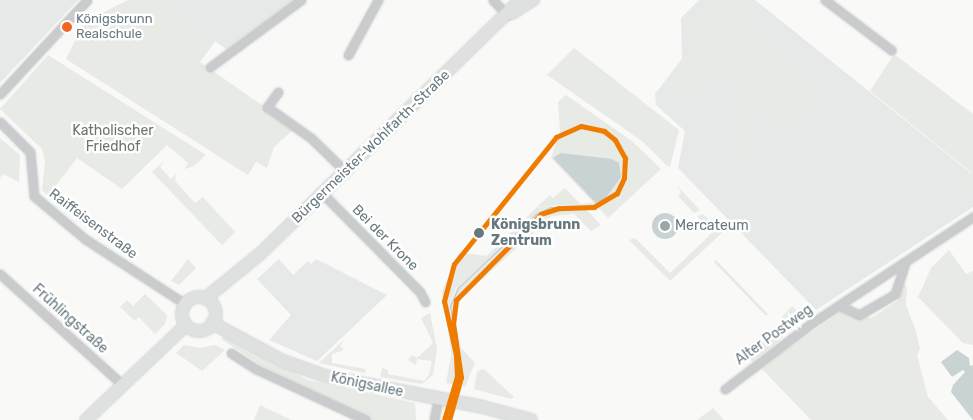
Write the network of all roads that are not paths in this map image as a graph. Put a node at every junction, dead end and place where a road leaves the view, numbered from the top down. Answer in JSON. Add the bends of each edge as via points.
{"nodes":[{"id":1,"x":88,"y":0,"type":"edge"},
{"id":2,"x":301,"y":0,"type":"edge"},
{"id":3,"x":378,"y":0,"type":"edge"},
{"id":4,"x":493,"y":0,"type":"edge"},
{"id":5,"x":520,"y":0,"type":"edge"},
{"id":6,"x":533,"y":0,"type":"edge"},
{"id":7,"x":825,"y":0,"type":"edge"},
{"id":8,"x":507,"y":15,"type":"junction"},
{"id":9,"x":891,"y":50,"type":"dead end"},
{"id":10,"x":348,"y":55,"type":"dead end"},
{"id":11,"x":210,"y":67,"type":"dead end"},
{"id":12,"x":278,"y":92,"type":"dead end"},
{"id":13,"x":0,"y":94,"type":"edge"},
{"id":14,"x":0,"y":122,"type":"edge"},
{"id":15,"x":346,"y":172,"type":"junction"},
{"id":16,"x":323,"y":194,"type":"junction"},
{"id":17,"x":973,"y":218,"type":"edge"},
{"id":18,"x":905,"y":263,"type":"junction"},
{"id":19,"x":0,"y":274,"type":"edge"},
{"id":20,"x":210,"y":302,"type":"junction"},
{"id":21,"x":425,"y":302,"type":"dead end"},
{"id":22,"x":184,"y":304,"type":"junction"},
{"id":23,"x":840,"y":306,"type":"junction"},
{"id":24,"x":212,"y":323,"type":"junction"},
{"id":25,"x":186,"y":325,"type":"junction"},
{"id":26,"x":231,"y":353,"type":"dead end"},
{"id":27,"x":123,"y":385,"type":"junction"},
{"id":28,"x":725,"y":389,"type":"dead end"},
{"id":29,"x":438,"y":399,"type":"junction"},
{"id":30,"x":86,"y":420,"type":"edge"},
{"id":31,"x":366,"y":420,"type":"edge"},
{"id":32,"x":434,"y":420,"type":"edge"},
{"id":33,"x":531,"y":420,"type":"edge"}],
"edges":[{"from":1,"to":13,"type":"street"},
{"from":2,"to":11,"type":"street"},
{"from":3,"to":10,"type":"street"},
{"from":4,"to":8,"type":"street"},
{"from":5,"to":8,"type":"street","name":"Bürgermeister-Wohlfarth-Straße"},
{"from":6,"to":8,"type":"street","name":"Bürgermeister-Wohlfarth-Straße"},
{"from":7,"to":9,"type":"street"},
{"from":8,"to":15,"type":"street","name":"Bürgermeister-Wohlfarth-Straße"},
{"from":12,"to":15,"type":"street","via":[[267,107],[311,138]]},
{"from":14,"to":22,"type":"street","name":"Raiffeisenstraße","via":[[30,152],[34,196],[85,239]]},
{"from":15,"to":16,"type":"street","name":"Bürgermeister-Wohlfarth-Straße"},
{"from":16,"to":20,"type":"street","name":"Bürgermeister-Wohlfarth-Straße"},
{"from":16,"to":21,"type":"street","name":"Bei der Krone","via":[[420,292]]},
{"from":17,"to":18,"type":"street","name":"Alter Postweg"},
{"from":18,"to":23,"type":"street","name":"Alter Postweg"},
{"from":18,"to":23,"type":"street","via":[[895,294],[858,315]]},
{"from":19,"to":27,"type":"street","name":"Frühlingstraße"},
{"from":20,"to":22,"type":"street","name":"Bürgermeister-Wohlfarth-Straße","via":[[194,298]]},
{"from":20,"to":24,"type":"street"},
{"from":22,"to":25,"type":"street","via":[[182,314]]},
{"from":23,"to":28,"type":"street","name":"Alter Postweg","via":[[790,338]]},
{"from":24,"to":25,"type":"street","via":[[200,330]]},
{"from":24,"to":29,"type":"street","name":"Königsallee","via":[[303,369]]},
{"from":25,"to":27,"type":"street"},
{"from":26,"to":31,"type":"street","via":[[256,369]]},
{"from":27,"to":30,"type":"street"},
{"from":29,"to":32,"type":"street"},
{"from":29,"to":33,"type":"street","name":"Königsallee"}]}
